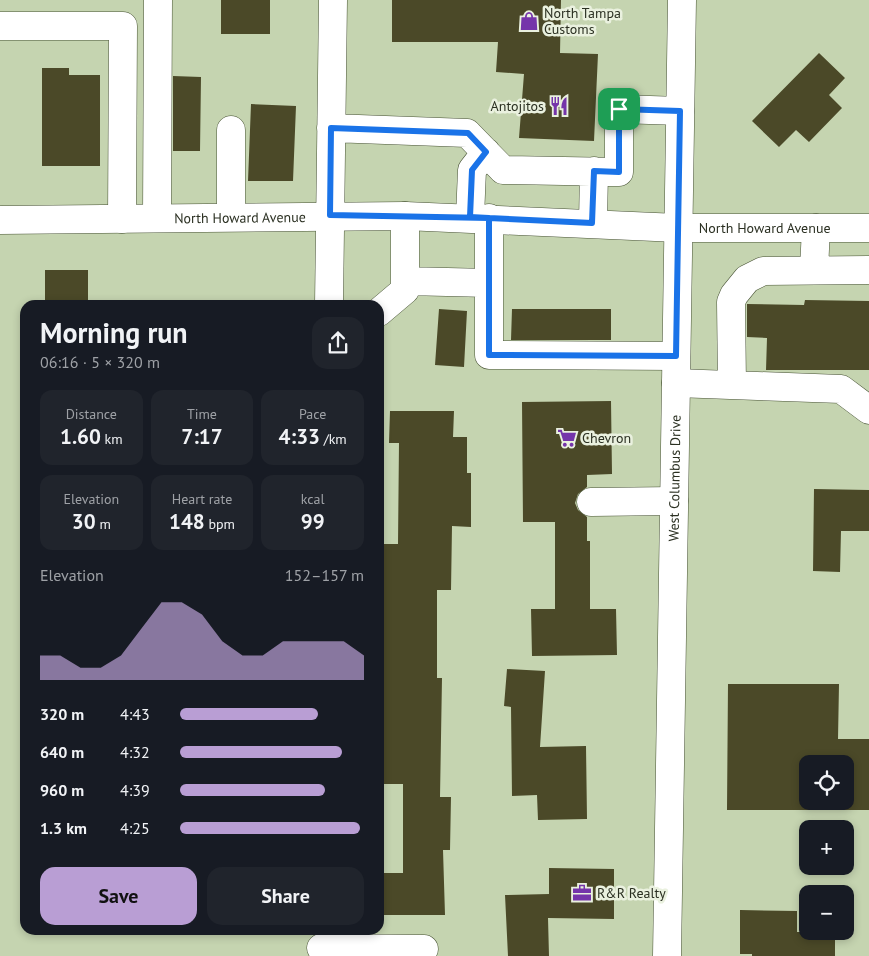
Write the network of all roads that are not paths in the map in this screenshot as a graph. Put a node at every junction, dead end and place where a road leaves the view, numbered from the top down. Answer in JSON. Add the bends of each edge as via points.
{"nodes":[{"id":1,"x":158,"y":0,"type":"edge"},
{"id":2,"x":334,"y":0,"type":"edge"},
{"id":3,"x":682,"y":0,"type":"edge"},
{"id":4,"x":0,"y":26,"type":"edge"},
{"id":5,"x":680,"y":111,"type":"junction"},
{"id":6,"x":331,"y":128,"type":"junction"},
{"id":7,"x":231,"y":130,"type":"dead end"},
{"id":8,"x":486,"y":152,"type":"junction"},
{"id":9,"x":594,"y":171,"type":"junction"},
{"id":10,"x":330,"y":215,"type":"junction"},
{"id":11,"x":405,"y":216,"type":"junction"},
{"id":12,"x":231,"y":217,"type":"junction"},
{"id":13,"x":157,"y":218,"type":"junction"},
{"id":14,"x":480,"y":218,"type":"junction"},
{"id":15,"x":122,"y":219,"type":"junction"},
{"id":16,"x":0,"y":220,"type":"edge"},
{"id":17,"x":592,"y":223,"type":"junction"},
{"id":18,"x":678,"y":228,"type":"junction"},
{"id":19,"x":816,"y":228,"type":"junction"},
{"id":20,"x":869,"y":228,"type":"edge"},
{"id":21,"x":814,"y":270,"type":"junction"},
{"id":22,"x":869,"y":270,"type":"edge"},
{"id":23,"x":405,"y":281,"type":"junction"},
{"id":24,"x":489,"y":283,"type":"junction"},
{"id":25,"x":329,"y":300,"type":"edge"},
{"id":26,"x":384,"y":308,"type":"edge"},
{"id":27,"x":676,"y":356,"type":"junction"},
{"id":28,"x":676,"y":383,"type":"junction"},
{"id":29,"x":732,"y":385,"type":"junction"},
{"id":30,"x":869,"y":410,"type":"edge"},
{"id":31,"x":674,"y":501,"type":"junction"},
{"id":32,"x":591,"y":502,"type":"dead end"},
{"id":33,"x":321,"y":945,"type":"edge"},
{"id":34,"x":424,"y":949,"type":"dead end"},
{"id":35,"x":666,"y":956,"type":"edge"}],
"edges":[{"from":1,"to":13,"type":"main road"},
{"from":2,"to":6,"type":"main road"},
{"from":3,"to":5,"type":"main road","name":"West Columbus Drive"},
{"from":4,"to":15,"type":"main road","via":[[123,26]]},
{"from":5,"to":9,"type":"main road","via":[[619,109],[619,172]]},
{"from":5,"to":18,"type":"main road","name":"West Columbus Drive"},
{"from":6,"to":8,"type":"main road","via":[[468,133]]},
{"from":6,"to":10,"type":"main road"},
{"from":7,"to":12,"type":"main road"},
{"from":8,"to":9,"type":"main road","via":[[503,170]]},
{"from":8,"to":14,"type":"main road","via":[[472,170]]},
{"from":9,"to":17,"type":"main road"},
{"from":10,"to":11,"type":"main road","name":"North Howard Avenue"},
{"from":10,"to":12,"type":"main road","name":"North Howard Avenue"},
{"from":10,"to":25,"type":"main road"},
{"from":11,"to":14,"type":"main road","name":"North Howard Avenue"},
{"from":11,"to":23,"type":"main road"},
{"from":12,"to":13,"type":"main road","name":"North Howard Avenue"},
{"from":13,"to":15,"type":"main road","name":"North Howard Avenue"},
{"from":14,"to":17,"type":"main road","name":"North Howard Avenue"},
{"from":14,"to":24,"type":"main road"},
{"from":15,"to":16,"type":"main road","name":"North Howard Avenue"},
{"from":17,"to":18,"type":"main road","name":"North Howard Avenue"},
{"from":18,"to":19,"type":"main road","name":"North Howard Avenue"},
{"from":18,"to":27,"type":"main road","name":"West Columbus Drive"},
{"from":19,"to":20,"type":"main road","name":"North Howard Avenue"},
{"from":19,"to":21,"type":"main road"},
{"from":21,"to":22,"type":"main road"},
{"from":21,"to":29,"type":"main road","via":[[763,271],[747,279],[734,295],[731,302]]},
{"from":23,"to":24,"type":"main road"},
{"from":23,"to":26,"type":"main road","via":[[405,290]]},
{"from":24,"to":27,"type":"main road","via":[[489,355]]},
{"from":27,"to":28,"type":"main road","name":"West Columbus Drive"},
{"from":28,"to":29,"type":"main road"},
{"from":28,"to":31,"type":"main road","name":"West Columbus Drive"},
{"from":29,"to":30,"type":"main road","via":[[841,389]]},
{"from":31,"to":32,"type":"main road"},
{"from":31,"to":35,"type":"main road","name":"West Columbus Drive"},
{"from":33,"to":34,"type":"main road"}]}
